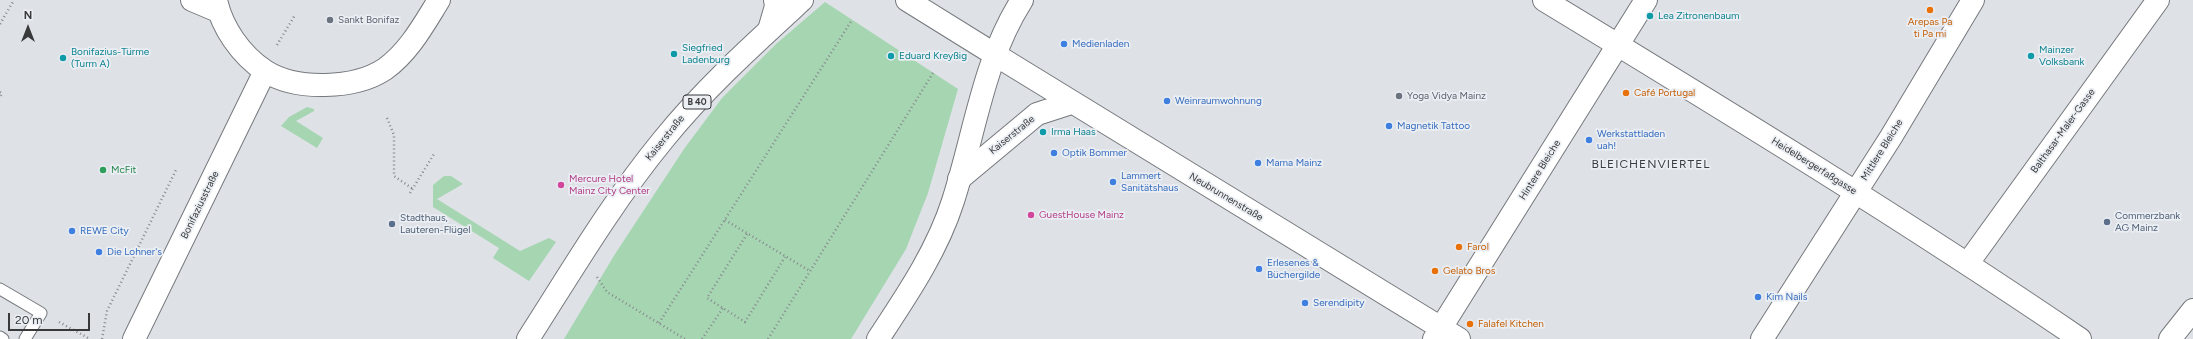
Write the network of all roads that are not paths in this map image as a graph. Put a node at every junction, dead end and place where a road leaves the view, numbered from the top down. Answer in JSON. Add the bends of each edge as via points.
{"nodes":[{"id":1,"x":192,"y":0,"type":"edge"},
{"id":2,"x":439,"y":0,"type":"edge"},
{"id":3,"x":775,"y":0,"type":"edge"},
{"id":4,"x":802,"y":0,"type":"edge"},
{"id":5,"x":907,"y":0,"type":"edge"},
{"id":6,"x":1022,"y":0,"type":"edge"},
{"id":7,"x":1544,"y":0,"type":"edge"},
{"id":8,"x":1646,"y":0,"type":"edge"},
{"id":9,"x":1973,"y":0,"type":"edge"},
{"id":10,"x":2158,"y":0,"type":"edge"},
{"id":11,"x":217,"y":5,"type":"edge"},
{"id":12,"x":769,"y":30,"type":"junction"},
{"id":13,"x":1618,"y":45,"type":"junction"},
{"id":14,"x":994,"y":54,"type":"junction"},
{"id":15,"x":265,"y":71,"type":"junction"},
{"id":16,"x":1071,"y":103,"type":"junction"},
{"id":17,"x":959,"y":179,"type":"junction"},
{"id":18,"x":1856,"y":191,"type":"junction"},
{"id":19,"x":1968,"y":263,"type":"junction"},
{"id":20,"x":0,"y":289,"type":"edge"},
{"id":21,"x":2193,"y":310,"type":"edge"},
{"id":22,"x":1438,"y":334,"type":"edge"},
{"id":23,"x":0,"y":337,"type":"edge"},
{"id":24,"x":3,"y":339,"type":"edge"},
{"id":25,"x":25,"y":339,"type":"edge"},
{"id":26,"x":134,"y":339,"type":"edge"},
{"id":27,"x":528,"y":339,"type":"edge"},
{"id":28,"x":878,"y":339,"type":"edge"},
{"id":29,"x":1460,"y":339,"type":"edge"},
{"id":30,"x":1762,"y":339,"type":"edge"},
{"id":31,"x":2080,"y":339,"type":"edge"},
{"id":32,"x":2170,"y":339,"type":"edge"}],
"edges":[{"from":1,"to":11,"type":"street"},
{"from":2,"to":15,"type":"street","via":[[410,44],[384,69],[367,77],[344,84],[319,85],[282,78]]},
{"from":3,"to":12,"type":"street","via":[[776,6]]},
{"from":4,"to":12,"type":"street","name":"Kaiserstraße","number":"B 40"},
{"from":5,"to":14,"type":"street"},
{"from":6,"to":14,"type":"street"},
{"from":7,"to":13,"type":"street","name":"Heidelbergerfaßgasse"},
{"from":8,"to":13,"type":"street","name":"Hintere Bleiche"},
{"from":9,"to":18,"type":"street","name":"Mittlere Bleiche"},
{"from":10,"to":19,"type":"street","name":"Balthasar-Maler-Gasse","via":[[2139,15]]},
{"from":11,"to":15,"type":"street","via":[[236,43]]},
{"from":12,"to":27,"type":"street","name":"Kaiserstraße","number":"B 40","via":[[686,113],[662,141],[632,181]]},
{"from":13,"to":18,"type":"street","name":"Heidelbergerfaßgasse"},
{"from":13,"to":22,"type":"street","name":"Hintere Bleiche"},
{"from":14,"to":16,"type":"street","name":"Neubrunnenstraße"},
{"from":14,"to":17,"type":"street"},
{"from":15,"to":26,"type":"street","name":"Bonifaziusstraße"},
{"from":16,"to":17,"type":"street","name":"Kaiserstraße","via":[[1043,112],[1026,122]]},
{"from":16,"to":22,"type":"street","name":"Neubrunnenstraße"},
{"from":17,"to":28,"type":"street","via":[[942,232],[921,272]]},
{"from":18,"to":19,"type":"street","name":"Heidelbergerfaßgasse"},
{"from":18,"to":30,"type":"street","name":"Mittlere Bleiche"},
{"from":19,"to":31,"type":"street","name":"Heidelbergerfaßgasse"},
{"from":20,"to":25,"type":"lane","via":[[41,313]]},
{"from":21,"to":32,"type":"street"},
{"from":22,"to":29,"type":"street","name":"Neubrunnenstraße"},
{"from":23,"to":24,"type":"lane"}]}
